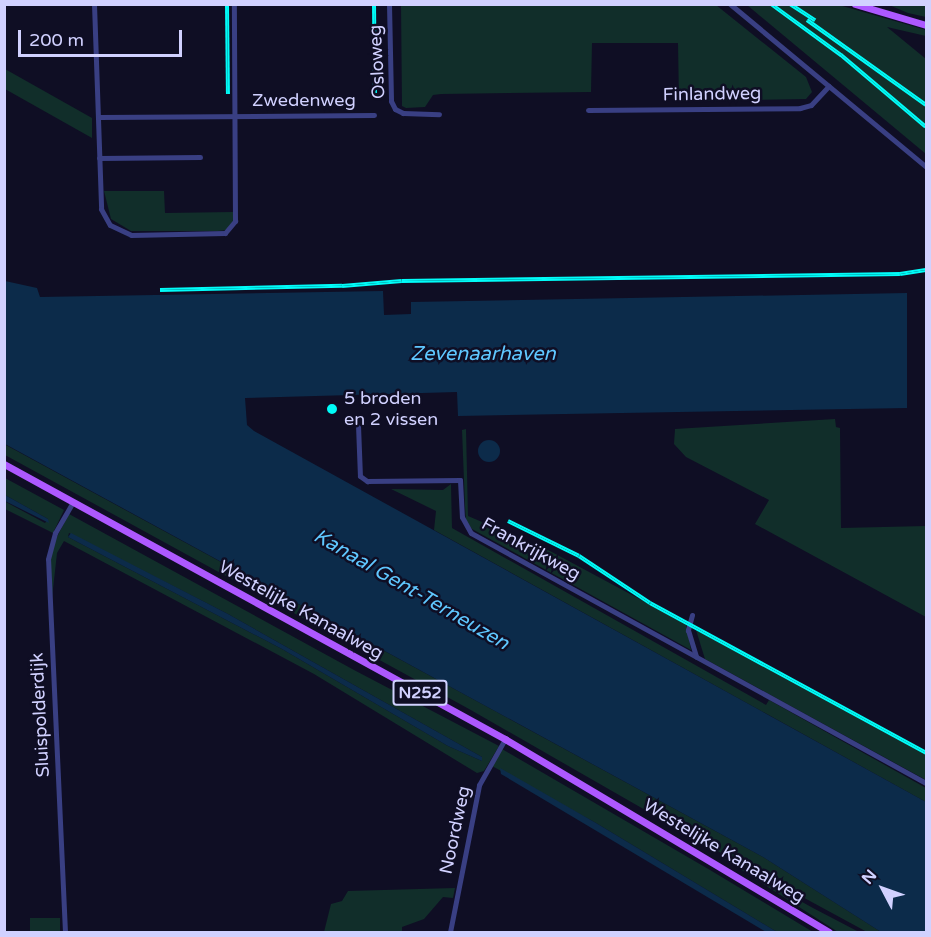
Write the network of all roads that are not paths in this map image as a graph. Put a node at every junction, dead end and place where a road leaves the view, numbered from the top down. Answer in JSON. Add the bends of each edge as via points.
{"nodes":[{"id":1,"x":94,"y":4,"type":"edge"},
{"id":2,"x":234,"y":4,"type":"edge"},
{"id":3,"x":389,"y":4,"type":"edge"},
{"id":4,"x":730,"y":4,"type":"edge"},
{"id":5,"x":855,"y":4,"type":"edge"},
{"id":6,"x":927,"y":26,"type":"edge"},
{"id":7,"x":829,"y":86,"type":"junction"},
{"id":8,"x":588,"y":110,"type":"dead end"},
{"id":9,"x":440,"y":114,"type":"dead end"},
{"id":10,"x":234,"y":115,"type":"junction"},
{"id":11,"x":374,"y":115,"type":"dead end"},
{"id":12,"x":99,"y":117,"type":"junction"},
{"id":13,"x":200,"y":157,"type":"dead end"},
{"id":14,"x":99,"y":158,"type":"junction"},
{"id":15,"x":927,"y":167,"type":"edge"},
{"id":16,"x":358,"y":425,"type":"dead end"},
{"id":17,"x":4,"y":464,"type":"edge"},
{"id":18,"x":73,"y":502,"type":"junction"},
{"id":19,"x":692,"y":615,"type":"dead end"},
{"id":20,"x":696,"y":657,"type":"junction"},
{"id":21,"x":505,"y":739,"type":"junction"},
{"id":22,"x":927,"y":783,"type":"edge"},
{"id":23,"x":65,"y":933,"type":"edge"},
{"id":24,"x":450,"y":933,"type":"edge"},
{"id":25,"x":829,"y":933,"type":"edge"}],
"edges":[{"from":1,"to":12,"type":"street"},
{"from":2,"to":10,"type":"street","name":"Zwedenweg"},
{"from":3,"to":9,"type":"street","name":"Osloweg","via":[[391,100],[395,109]]},
{"from":4,"to":7,"type":"street"},
{"from":5,"to":6,"type":"main road"},
{"from":7,"to":8,"type":"street","name":"Finlandweg","via":[[811,105],[800,108]]},
{"from":7,"to":15,"type":"street"},
{"from":10,"to":11,"type":"street","name":"Zwedenweg"},
{"from":10,"to":12,"type":"street","name":"Zwedenweg"},
{"from":10,"to":14,"type":"street","via":[[235,221],[225,233],[118,232],[101,209]]},
{"from":12,"to":14,"type":"street"},
{"from":13,"to":14,"type":"street"},
{"from":16,"to":20,"type":"street","name":"Frankrijkweg","via":[[360,476],[368,481],[460,480],[462,517],[471,533]]},
{"from":17,"to":18,"type":"main road","name":"Westelijke Kanaalweg","number":"N252"},
{"from":18,"to":21,"type":"main road","name":"Westelijke Kanaalweg","number":"N252"},
{"from":18,"to":23,"type":"street","name":"Sluispolderdijk","via":[[55,533],[48,559]]},
{"from":19,"to":20,"type":"street","via":[[688,630]]},
{"from":20,"to":22,"type":"street","name":"Frankrijkweg"},
{"from":21,"to":24,"type":"street","name":"Noordweg","via":[[478,785]]},
{"from":21,"to":25,"type":"main road","name":"Westelijke Kanaalweg","number":"N252"}]}
